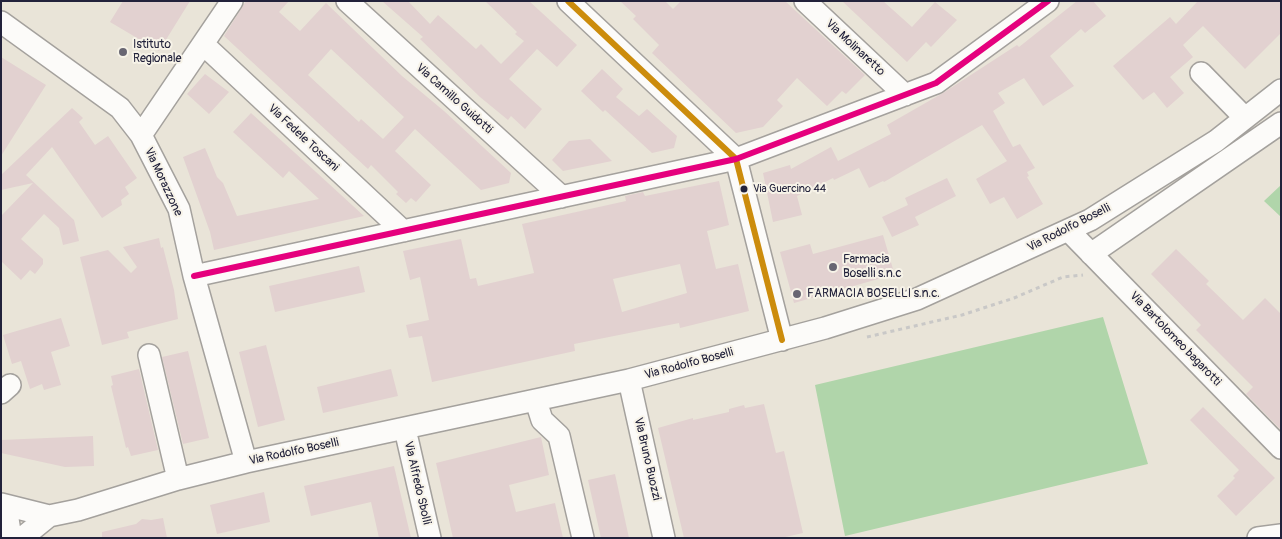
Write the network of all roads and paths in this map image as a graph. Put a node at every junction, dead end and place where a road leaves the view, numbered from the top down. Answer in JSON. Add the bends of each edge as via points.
{"nodes":[{"id":1,"x":232,"y":1,"type":"edge"},
{"id":2,"x":347,"y":1,"type":"edge"},
{"id":3,"x":568,"y":1,"type":"edge"},
{"id":4,"x":805,"y":1,"type":"edge"},
{"id":5,"x":1048,"y":1,"type":"edge"},
{"id":6,"x":1,"y":22,"type":"edge"},
{"id":7,"x":203,"y":44,"type":"junction"},
{"id":8,"x":1201,"y":73,"type":"dead end"},
{"id":9,"x":1281,"y":90,"type":"edge"},
{"id":10,"x":905,"y":95,"type":"junction"},
{"id":11,"x":1246,"y":118,"type":"junction"},
{"id":12,"x":1281,"y":123,"type":"edge"},
{"id":13,"x":141,"y":135,"type":"junction"},
{"id":14,"x":736,"y":160,"type":"junction"},
{"id":15,"x":562,"y":197,"type":"junction"},
{"id":16,"x":1068,"y":230,"type":"junction"},
{"id":17,"x":403,"y":231,"type":"junction"},
{"id":18,"x":1091,"y":254,"type":"junction"},
{"id":19,"x":1088,"y":275,"type":"dead end"},
{"id":20,"x":194,"y":276,"type":"junction"},
{"id":21,"x":860,"y":339,"type":"dead end"},
{"id":22,"x":782,"y":340,"type":"junction"},
{"id":23,"x":149,"y":355,"type":"dead end"},
{"id":24,"x":629,"y":380,"type":"junction"},
{"id":25,"x":536,"y":401,"type":"junction"},
{"id":26,"x":405,"y":429,"type":"junction"},
{"id":27,"x":1281,"y":448,"type":"edge"},
{"id":28,"x":246,"y":462,"type":"junction"},
{"id":29,"x":178,"y":479,"type":"junction"},
{"id":30,"x":1,"y":504,"type":"edge"},
{"id":31,"x":1,"y":508,"type":"edge"},
{"id":32,"x":49,"y":516,"type":"junction"},
{"id":33,"x":1281,"y":535,"type":"edge"},
{"id":34,"x":11,"y":538,"type":"edge"},
{"id":35,"x":22,"y":538,"type":"edge"},
{"id":36,"x":430,"y":538,"type":"edge"},
{"id":37,"x":583,"y":538,"type":"edge"},
{"id":38,"x":664,"y":538,"type":"edge"},
{"id":39,"x":1258,"y":538,"type":"edge"}],
"edges":[{"from":1,"to":7,"type":"street"},
{"from":2,"to":15,"type":"street","name":"Via Camillo Guidotti"},
{"from":3,"to":14,"type":"street"},
{"from":4,"to":10,"type":"street","name":"Via Molinaretto"},
{"from":5,"to":10,"type":"street","via":[[936,83]]},
{"from":6,"to":13,"type":"street","name":"Via Morazzone","via":[[120,108]]},
{"from":7,"to":13,"type":"street"},
{"from":7,"to":17,"type":"street","name":"Via Fedele Toscani"},
{"from":8,"to":11,"type":"street"},
{"from":9,"to":11,"type":"street","name":"Via Rodolfo Boselli"},
{"from":10,"to":14,"type":"street"},
{"from":11,"to":16,"type":"street","name":"Via Rodolfo Boselli","via":[[1216,141],[1090,220]]},
{"from":12,"to":18,"type":"street"},
{"from":13,"to":20,"type":"street","name":"Via Morazzone","via":[[178,208]]},
{"from":14,"to":15,"type":"street"},
{"from":14,"to":22,"type":"street"},
{"from":15,"to":17,"type":"street"},
{"from":16,"to":18,"type":"street","name":"Via Bartolomeo bagarotti"},
{"from":16,"to":22,"type":"street","name":"Via Rodolfo Boselli","via":[[917,299]]},
{"from":17,"to":20,"type":"street"},
{"from":18,"to":27,"type":"street","name":"Via Bartolomeo bagarotti"},
{"from":19,"to":21,"type":"path","via":[[1073,274],[962,315]]},
{"from":20,"to":28,"type":"street","name":"Via Morazzone"},
{"from":22,"to":24,"type":"street","name":"Via Rodolfo Boselli"},
{"from":23,"to":29,"type":"street"},
{"from":24,"to":25,"type":"street","name":"Via Rodolfo Boselli"},
{"from":24,"to":38,"type":"street","name":"Via Bruno Buozzi"},
{"from":25,"to":26,"type":"street","name":"Via Rodolfo Boselli"},
{"from":25,"to":37,"type":"street","via":[[542,420],[559,436]]},
{"from":26,"to":28,"type":"street","name":"Via Rodolfo Boselli"},
{"from":26,"to":36,"type":"street","name":"Via Alfredo Sbolli"},
{"from":28,"to":29,"type":"street","name":"Via Rodolfo Boselli"},
{"from":29,"to":32,"type":"street","name":"Via Rodolfo Boselli"},
{"from":30,"to":32,"type":"street","name":"Via Rodolfo Boselli"},
{"from":31,"to":34,"type":"street","via":[[8,519]]},
{"from":32,"to":35,"type":"street","name":"Via Rodolfo Boselli"},
{"from":33,"to":39,"type":"street"}]}
